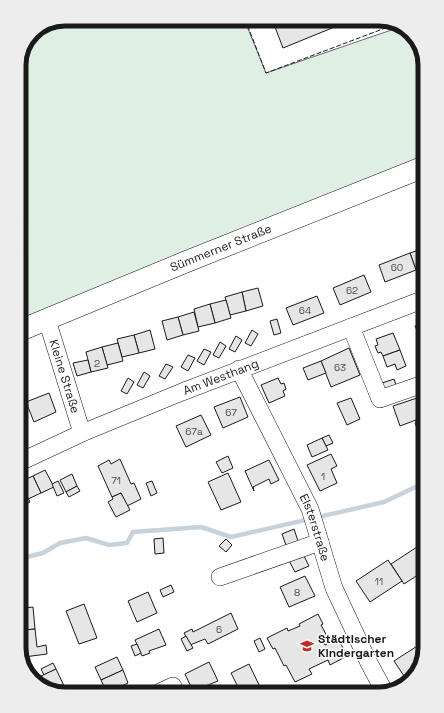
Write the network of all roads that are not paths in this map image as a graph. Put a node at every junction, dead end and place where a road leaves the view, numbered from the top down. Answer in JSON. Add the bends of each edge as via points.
{"nodes":[{"id":1,"x":418,"y":169,"type":"edge"},
{"id":2,"x":418,"y":302,"type":"edge"},
{"id":3,"x":47,"y":320,"type":"junction"},
{"id":4,"x":351,"y":327,"type":"junction"},
{"id":5,"x":26,"y":328,"type":"edge"},
{"id":6,"x":239,"y":369,"type":"junction"},
{"id":7,"x":418,"y":386,"type":"edge"},
{"id":8,"x":82,"y":434,"type":"junction"},
{"id":9,"x":26,"y":459,"type":"edge"},
{"id":10,"x":319,"y":537,"type":"junction"},
{"id":11,"x":220,"y":577,"type":"dead end"},
{"id":12,"x":382,"y":687,"type":"edge"}],
"edges":[{"from":1,"to":3,"type":"main road","name":"Sümmerner Straße","via":[[183,262]]},
{"from":2,"to":4,"type":"street","name":"Am Westhang"},
{"from":3,"to":5,"type":"main road","name":"Sümmerner Straße"},
{"from":3,"to":8,"type":"street","name":"Kleine Straße"},
{"from":4,"to":6,"type":"street","name":"Am Westhang"},
{"from":4,"to":7,"type":"street","via":[[380,399]]},
{"from":6,"to":8,"type":"street","name":"Am Westhang"},
{"from":6,"to":10,"type":"street","name":"Elsterstraße","via":[[310,510]]},
{"from":8,"to":9,"type":"street","name":"Am Westhang"},
{"from":10,"to":11,"type":"street"},
{"from":10,"to":12,"type":"street","name":"Elsterstraße","via":[[334,588]]}]}
